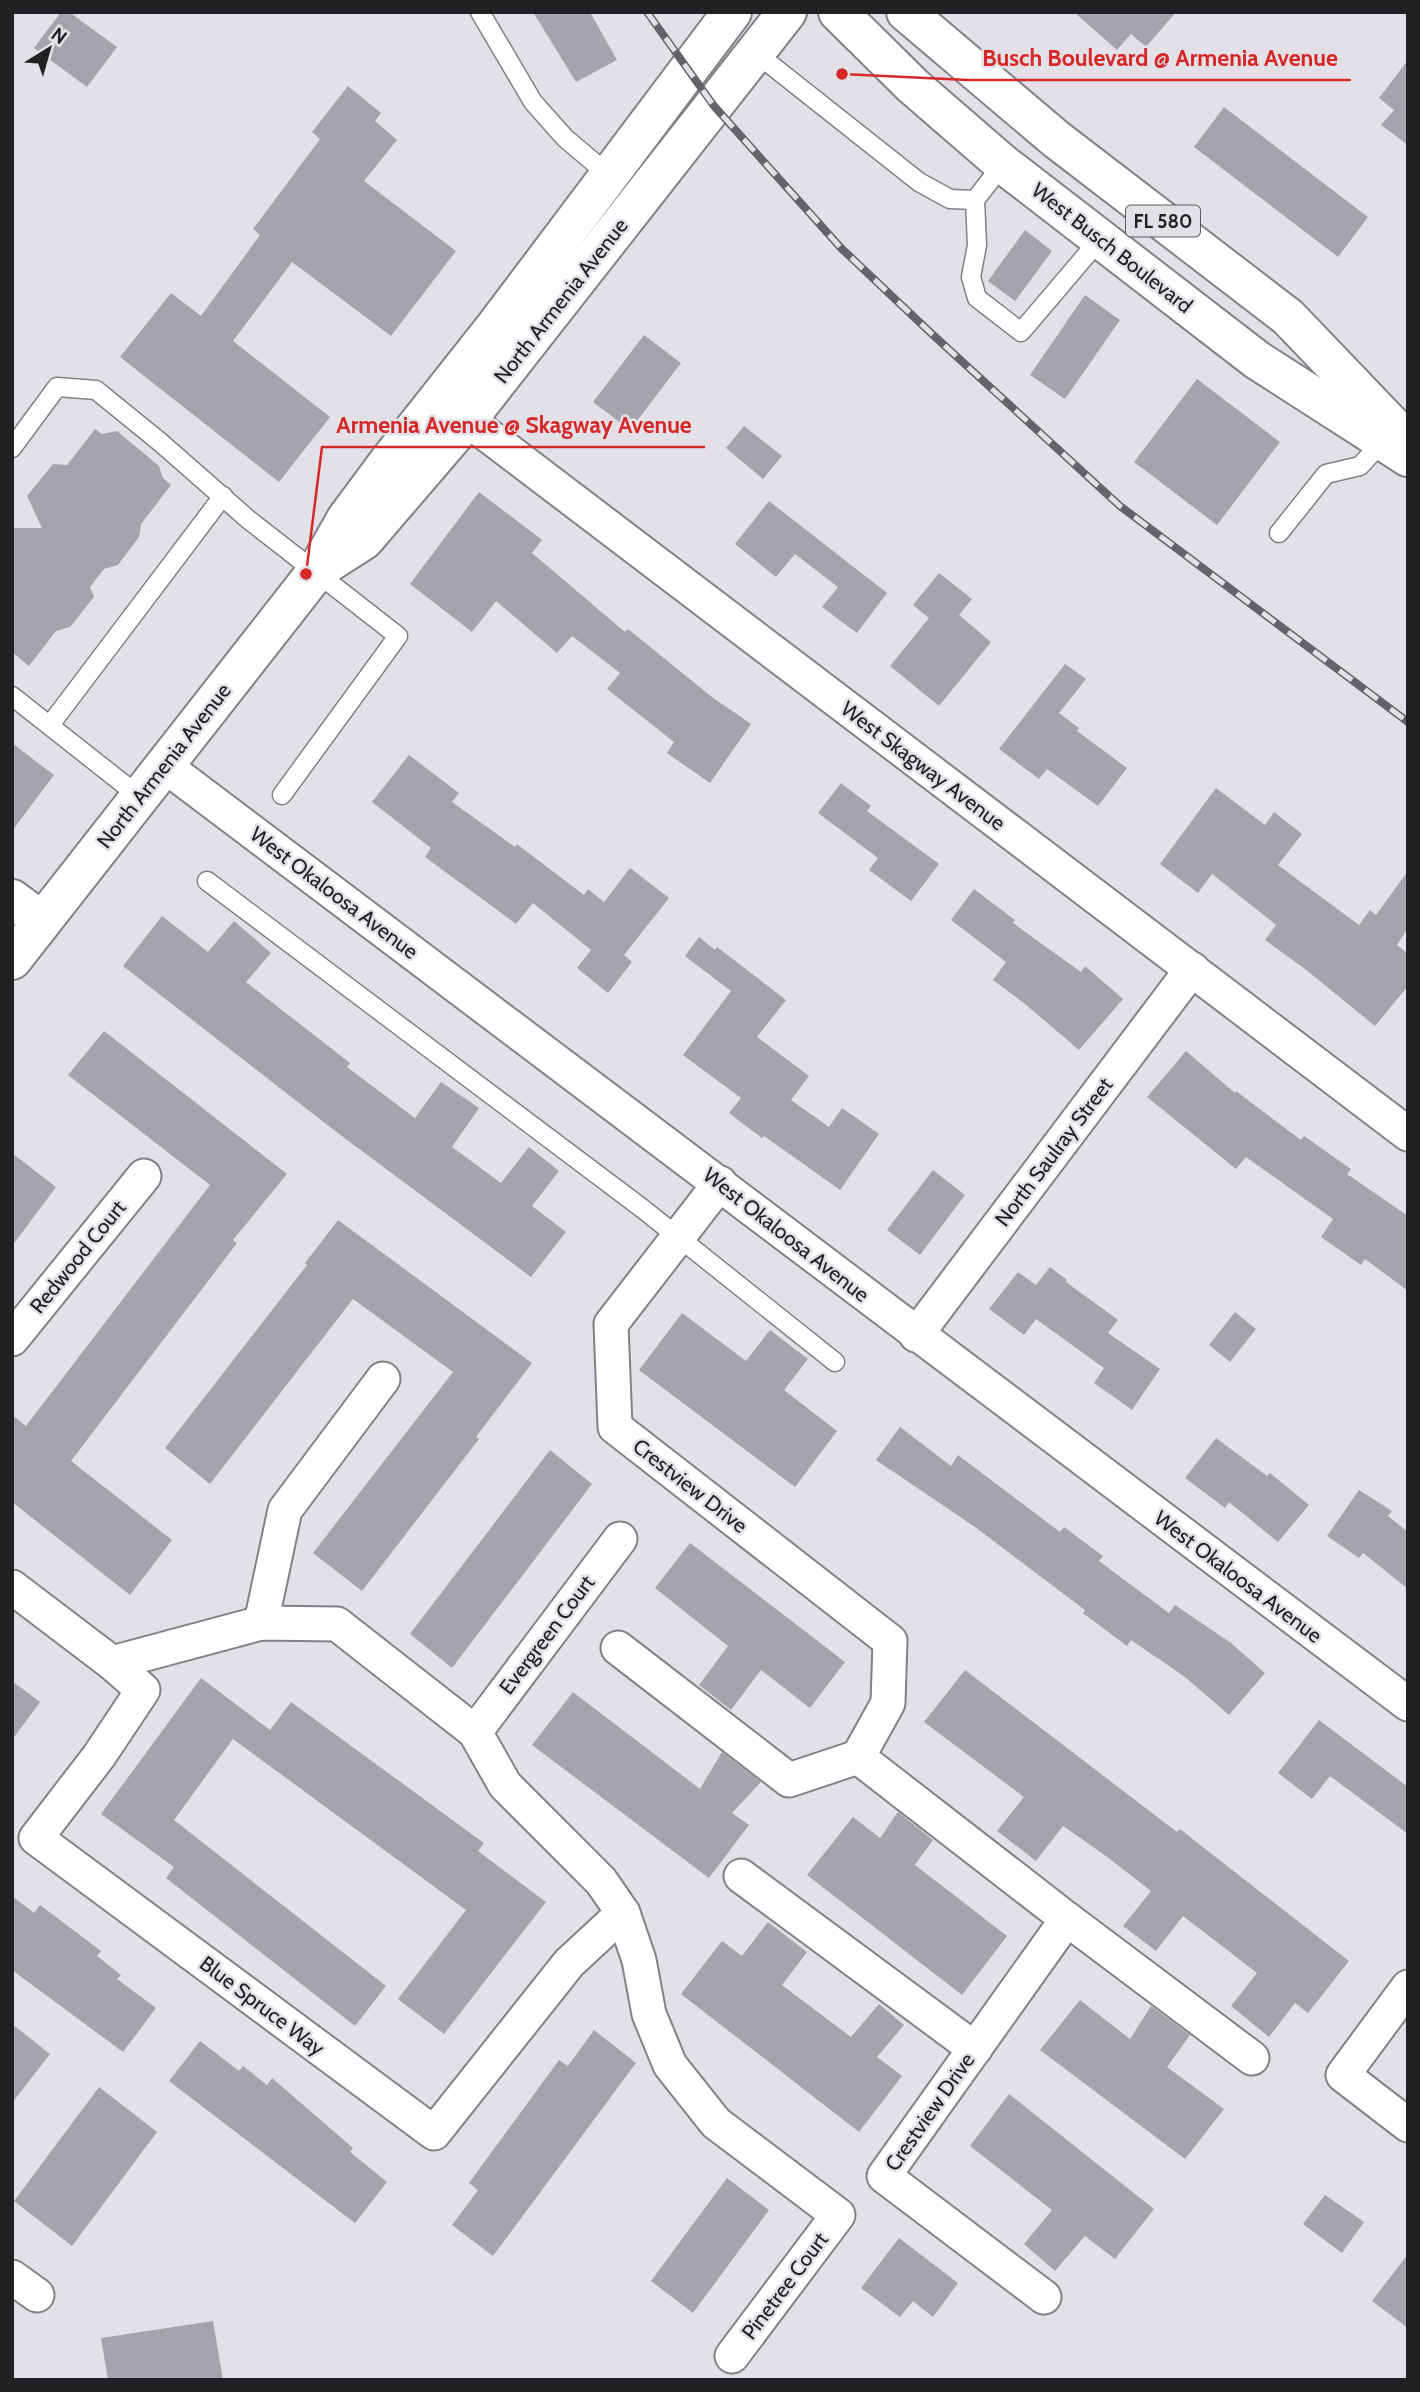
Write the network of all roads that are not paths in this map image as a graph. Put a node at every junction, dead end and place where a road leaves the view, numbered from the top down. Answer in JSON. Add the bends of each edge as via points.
{"nodes":[{"id":1,"x":480,"y":12,"type":"edge"},
{"id":2,"x":732,"y":12,"type":"edge"},
{"id":3,"x":787,"y":12,"type":"edge"},
{"id":4,"x":838,"y":12,"type":"edge"},
{"id":5,"x":906,"y":12,"type":"edge"},
{"id":6,"x":755,"y":53,"type":"junction"},
{"id":7,"x":1003,"y":164,"type":"junction"},
{"id":8,"x":610,"y":176,"type":"junction"},
{"id":9,"x":975,"y":200,"type":"junction"},
{"id":10,"x":1100,"y":239,"type":"junction"},
{"id":11,"x":453,"y":409,"type":"junction"},
{"id":12,"x":1399,"y":447,"type":"edge"},
{"id":13,"x":12,"y":448,"type":"edge"},
{"id":14,"x":223,"y":496,"type":"junction"},
{"id":15,"x":1279,"y":533,"type":"dead end"},
{"id":16,"x":316,"y":572,"type":"junction"},
{"id":17,"x":12,"y":696,"type":"edge"},
{"id":18,"x":50,"y":725,"type":"junction"},
{"id":19,"x":165,"y":765,"type":"junction"},
{"id":20,"x":282,"y":795,"type":"dead end"},
{"id":21,"x":140,"y":797,"type":"junction"},
{"id":22,"x":207,"y":881,"type":"dead end"},
{"id":23,"x":27,"y":910,"type":"edge"},
{"id":24,"x":12,"y":960,"type":"edge"},
{"id":25,"x":1192,"y":968,"type":"junction"},
{"id":26,"x":1408,"y":1134,"type":"edge"},
{"id":27,"x":144,"y":1176,"type":"dead end"},
{"id":28,"x":720,"y":1183,"type":"junction"},
{"id":29,"x":678,"y":1237,"type":"junction"},
{"id":30,"x":916,"y":1335,"type":"junction"},
{"id":31,"x":12,"y":1339,"type":"edge"},
{"id":32,"x":835,"y":1362,"type":"dead end"},
{"id":33,"x":383,"y":1379,"type":"dead end"},
{"id":34,"x":620,"y":1539,"type":"dead end"},
{"id":35,"x":12,"y":1587,"type":"edge"},
{"id":36,"x":261,"y":1623,"type":"junction"},
{"id":37,"x":618,"y":1648,"type":"dead end"},
{"id":38,"x":112,"y":1663,"type":"junction"},
{"id":39,"x":1408,"y":1704,"type":"edge"},
{"id":40,"x":475,"y":1732,"type":"junction"},
{"id":41,"x":858,"y":1758,"type":"junction"},
{"id":42,"x":741,"y":1876,"type":"dead end"},
{"id":43,"x":623,"y":1913,"type":"junction"},
{"id":44,"x":1067,"y":1919,"type":"junction"},
{"id":45,"x":1408,"y":1987,"type":"edge"},
{"id":46,"x":975,"y":2049,"type":"junction"},
{"id":47,"x":1252,"y":2058,"type":"dead end"},
{"id":48,"x":1408,"y":2125,"type":"edge"},
{"id":49,"x":1044,"y":2297,"type":"dead end"},
{"id":50,"x":732,"y":2356,"type":"dead end"}],
"edges":[{"from":1,"to":8,"type":"lane","via":[[533,102],[565,138]]},
{"from":2,"to":8,"type":"main road","name":"North Armenia Avenue"},
{"from":3,"to":6,"type":"main road","name":"North Armenia Avenue"},
{"from":4,"to":7,"type":"main road","name":"West Busch Boulevard","number":"FL 580","via":[[913,86]]},
{"from":5,"to":12,"type":"main road","number":"FL 580","via":[[1056,139],[1288,317]]},
{"from":6,"to":9,"type":"lane","via":[[919,182],[950,200]]},
{"from":6,"to":11,"type":"main road","name":"North Armenia Avenue"},
{"from":7,"to":9,"type":"lane"},
{"from":7,"to":10,"type":"main road","name":"West Busch Boulevard","number":"FL 580"},
{"from":8,"to":11,"type":"main road","name":"North Armenia Avenue","via":[[498,324]]},
{"from":9,"to":10,"type":"lane","via":[[977,245],[971,277],[977,298],[1021,332]]},
{"from":10,"to":12,"type":"main road","name":"West Busch Boulevard","number":"FL 580","via":[[1258,360]]},
{"from":11,"to":16,"type":"main road","name":"North Armenia Avenue","via":[[346,519]]},
{"from":11,"to":25,"type":"street","name":"West Skagway Avenue"},
{"from":12,"to":15,"type":"lane","via":[[1360,466],[1326,474]]},
{"from":13,"to":14,"type":"lane","via":[[57,387],[96,390]]},
{"from":14,"to":16,"type":"lane"},
{"from":14,"to":18,"type":"lane"},
{"from":16,"to":19,"type":"main road","name":"North Armenia Avenue"},
{"from":16,"to":20,"type":"lane","via":[[398,636]]},
{"from":17,"to":18,"type":"lane"},
{"from":18,"to":21,"type":"lane"},
{"from":19,"to":21,"type":"main road","name":"North Armenia Avenue"},
{"from":19,"to":28,"type":"street","name":"West Okaloosa Avenue"},
{"from":21,"to":23,"type":"main road","name":"North Armenia Avenue"},
{"from":22,"to":29,"type":"lane"},
{"from":23,"to":24,"type":"main road","name":"North Armenia Avenue"},
{"from":25,"to":26,"type":"street","name":"West Skagway Avenue"},
{"from":25,"to":30,"type":"street","name":"North Saulray Street"},
{"from":27,"to":31,"type":"street","name":"Redwood Court"},
{"from":28,"to":29,"type":"street","name":"Crestview Drive"},
{"from":28,"to":30,"type":"street","name":"West Okaloosa Avenue"},
{"from":29,"to":32,"type":"lane"},
{"from":29,"to":41,"type":"street","name":"Crestview Drive","via":[[611,1324],[615,1427],[890,1641],[887,1703]]},
{"from":30,"to":39,"type":"street","name":"West Okaloosa Avenue"},
{"from":33,"to":36,"type":"street","via":[[285,1510]]},
{"from":34,"to":40,"type":"street","name":"Evergreen Court"},
{"from":35,"to":38,"type":"street"},
{"from":36,"to":38,"type":"street"},
{"from":36,"to":40,"type":"street","via":[[337,1624]]},
{"from":37,"to":41,"type":"street","via":[[789,1780]]},
{"from":38,"to":43,"type":"street","name":"Blue Spruce Way","via":[[143,1690],[36,1838],[434,2133],[569,1963]]},
{"from":40,"to":43,"type":"street","via":[[505,1785],[601,1881]]},
{"from":41,"to":44,"type":"street"},
{"from":42,"to":46,"type":"street"},
{"from":43,"to":50,"type":"street","name":"Pinetree Court","via":[[639,1960],[649,2014],[670,2065],[716,2123],[838,2216]]},
{"from":44,"to":46,"type":"street","name":"Crestview Drive"},
{"from":44,"to":47,"type":"street"},
{"from":45,"to":48,"type":"street","via":[[1343,2075]]},
{"from":46,"to":49,"type":"street","name":"Crestview Drive","via":[[884,2176]]}]}
